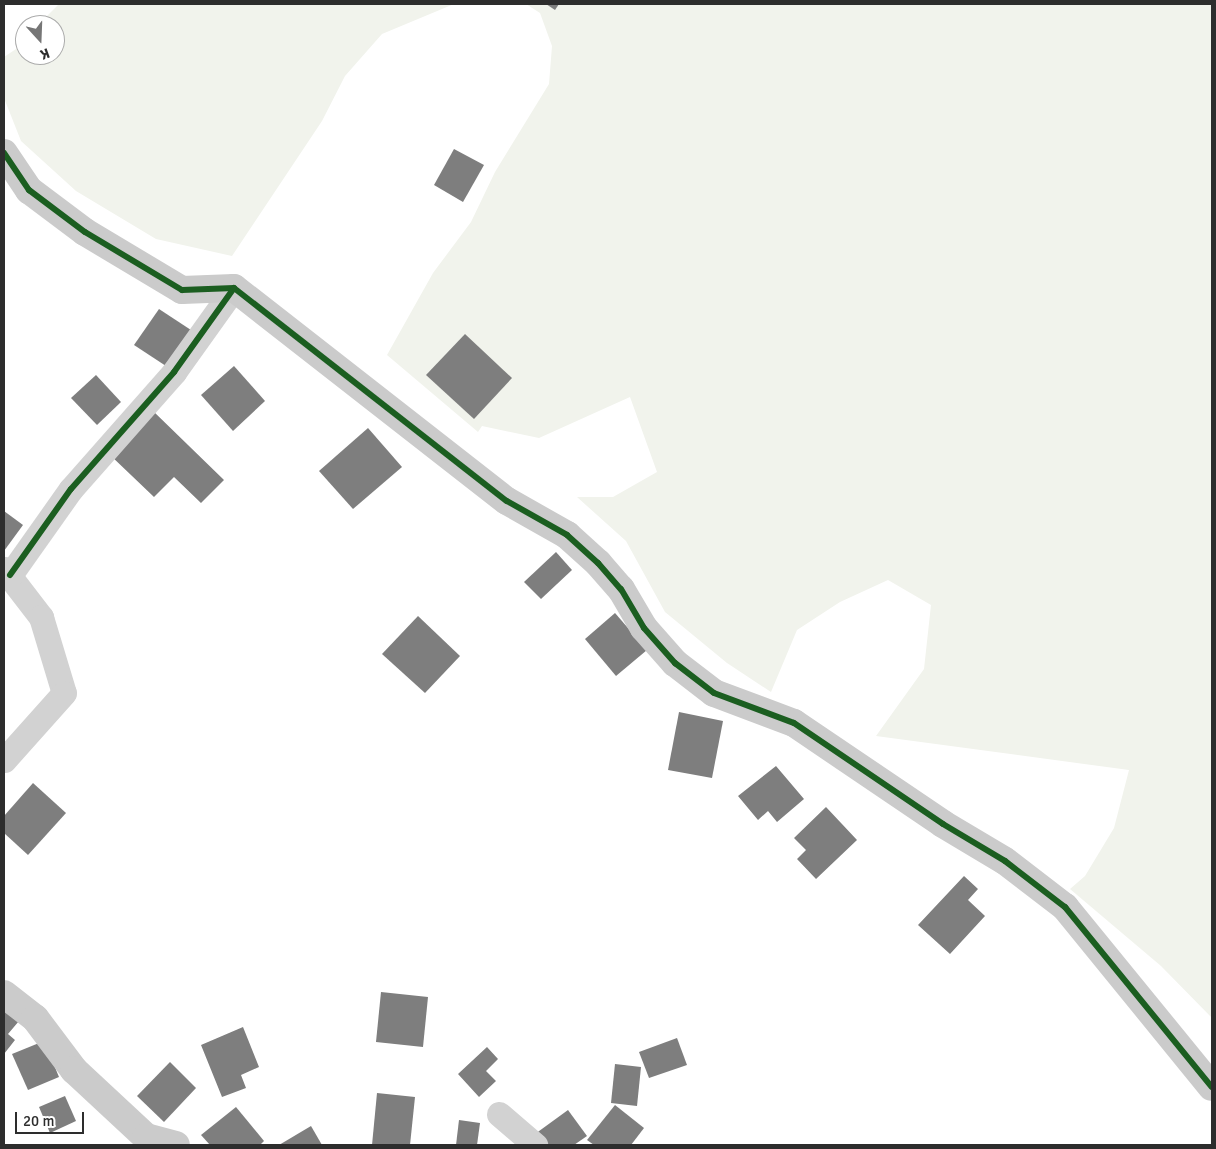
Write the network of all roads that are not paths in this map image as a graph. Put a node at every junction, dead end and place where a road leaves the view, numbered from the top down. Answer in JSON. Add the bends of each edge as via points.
{"nodes":[{"id":1,"x":4,"y":153,"type":"edge"},
{"id":2,"x":234,"y":288,"type":"junction"},
{"id":3,"x":7,"y":572,"type":"edge"},
{"id":4,"x":4,"y":760,"type":"edge"},
{"id":5,"x":4,"y":994,"type":"edge"},
{"id":6,"x":1212,"y":1087,"type":"edge"},
{"id":7,"x":499,"y":1114,"type":"dead end"},
{"id":8,"x":176,"y":1145,"type":"edge"},
{"id":9,"x":535,"y":1145,"type":"edge"}],
"edges":[{"from":1,"to":2,"type":"street","via":[[29,190],[85,232],[182,290]]},
{"from":2,"to":3,"type":"street","via":[[174,372],[71,489]]},
{"from":2,"to":6,"type":"street","via":[[507,501],[567,535],[615,582],[644,628],[675,663],[714,693],[794,723],[943,824],[1005,861],[1065,907]]},
{"from":3,"to":4,"type":"street","via":[[40,617],[64,693]]},
{"from":5,"to":8,"type":"street","via":[[35,1018],[74,1070],[146,1137]]},
{"from":7,"to":9,"type":"street"}]}
